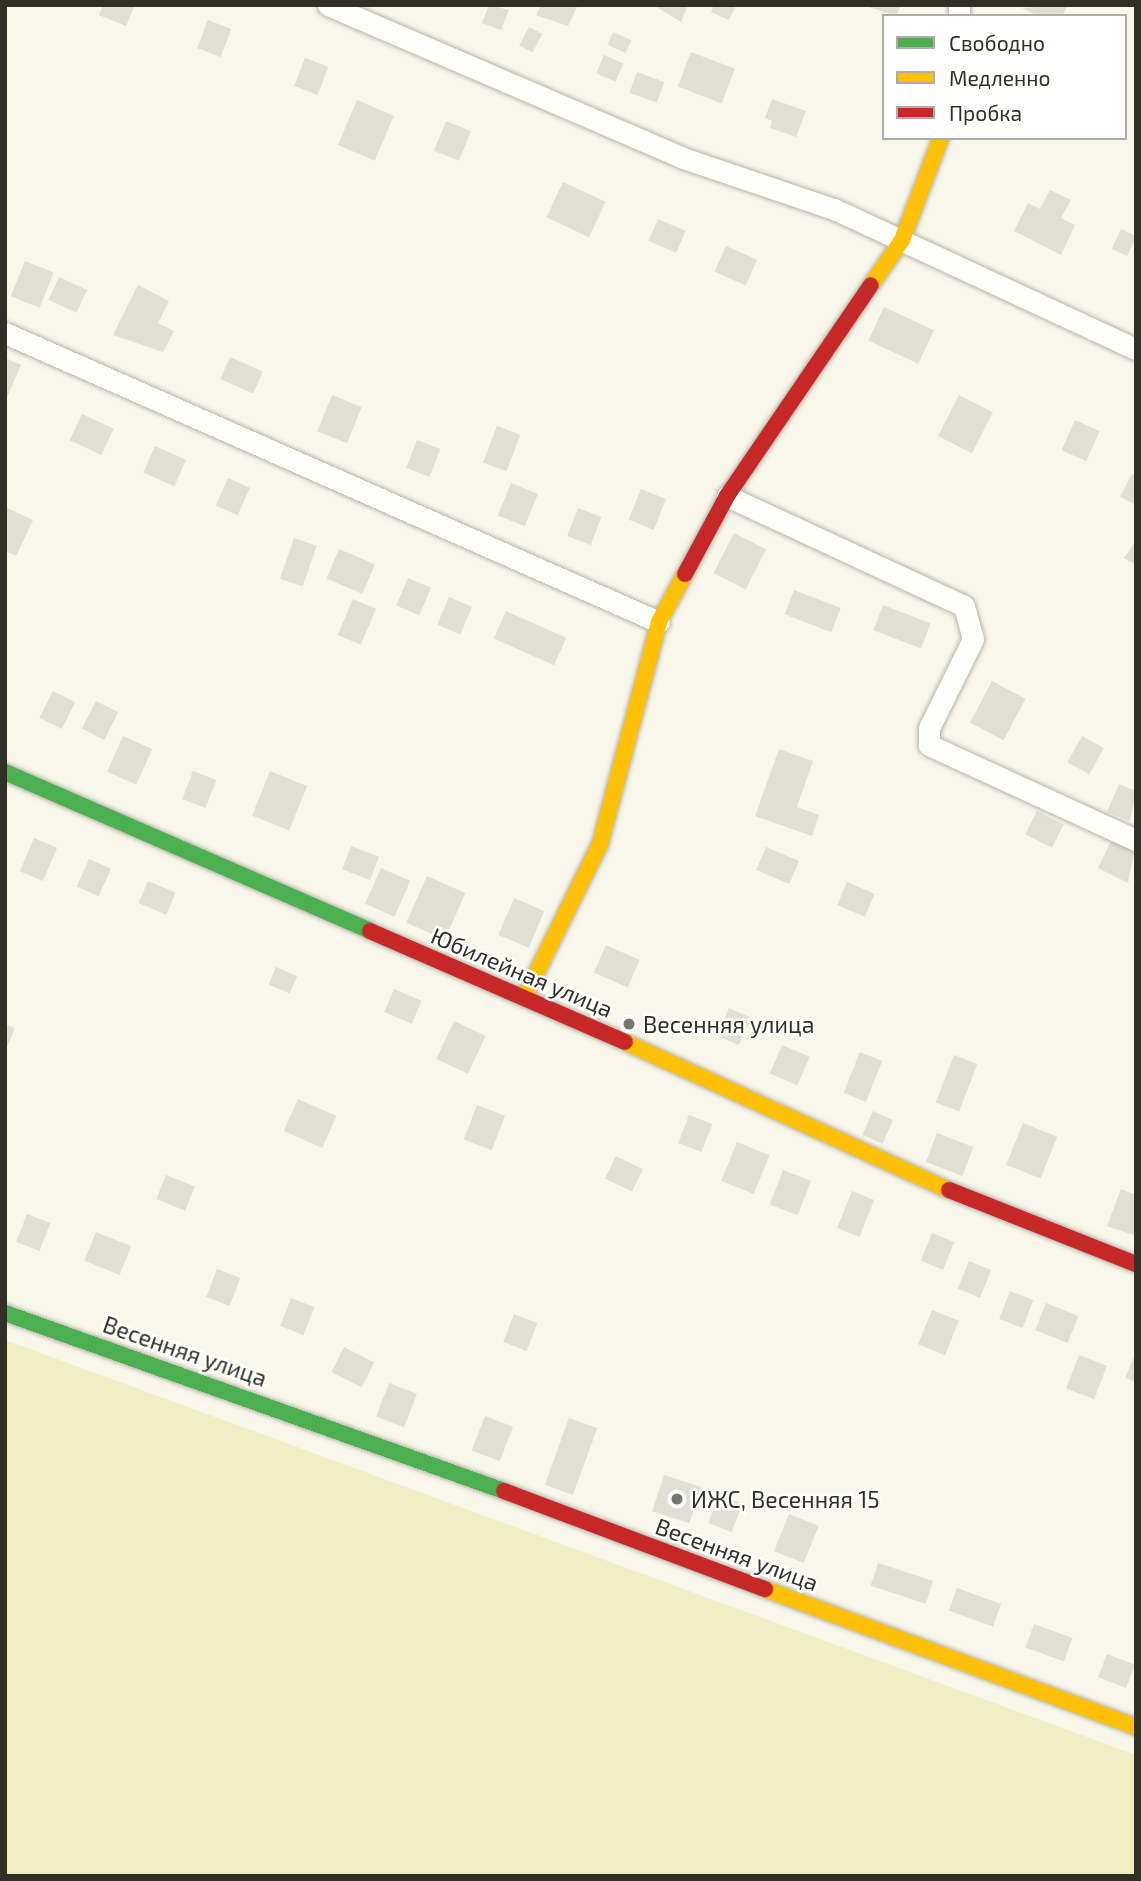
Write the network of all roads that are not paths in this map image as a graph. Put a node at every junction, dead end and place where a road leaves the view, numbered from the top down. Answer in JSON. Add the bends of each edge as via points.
{"nodes":[{"id":1,"x":328,"y":5,"type":"edge"},
{"id":2,"x":940,"y":140,"type":"edge"},
{"id":3,"x":902,"y":240,"type":"junction"},
{"id":4,"x":5,"y":333,"type":"edge"},
{"id":5,"x":1136,"y":349,"type":"edge"},
{"id":6,"x":727,"y":496,"type":"junction"},
{"id":7,"x":659,"y":622,"type":"junction"},
{"id":8,"x":5,"y":772,"type":"edge"},
{"id":9,"x":1136,"y":840,"type":"edge"},
{"id":10,"x":524,"y":998,"type":"junction"},
{"id":11,"x":1136,"y":1264,"type":"edge"},
{"id":12,"x":5,"y":1313,"type":"edge"},
{"id":13,"x":1136,"y":1727,"type":"edge"}],
"edges":[{"from":1,"to":3,"type":"street","via":[[683,158],[834,209]]},
{"from":2,"to":3,"type":"street"},
{"from":3,"to":5,"type":"street"},
{"from":3,"to":6,"type":"street"},
{"from":4,"to":7,"type":"street"},
{"from":6,"to":7,"type":"street"},
{"from":6,"to":9,"type":"street","via":[[964,606],[972,639],[929,729],[929,745]]},
{"from":7,"to":10,"type":"street","via":[[600,844]]},
{"from":8,"to":10,"type":"street","name":"Юбилейная улица"},
{"from":10,"to":11,"type":"street","name":"Юбилейная улица","via":[[917,1177]]},
{"from":12,"to":13,"type":"street","name":"Весенняя улица","via":[[288,1411]]}]}
